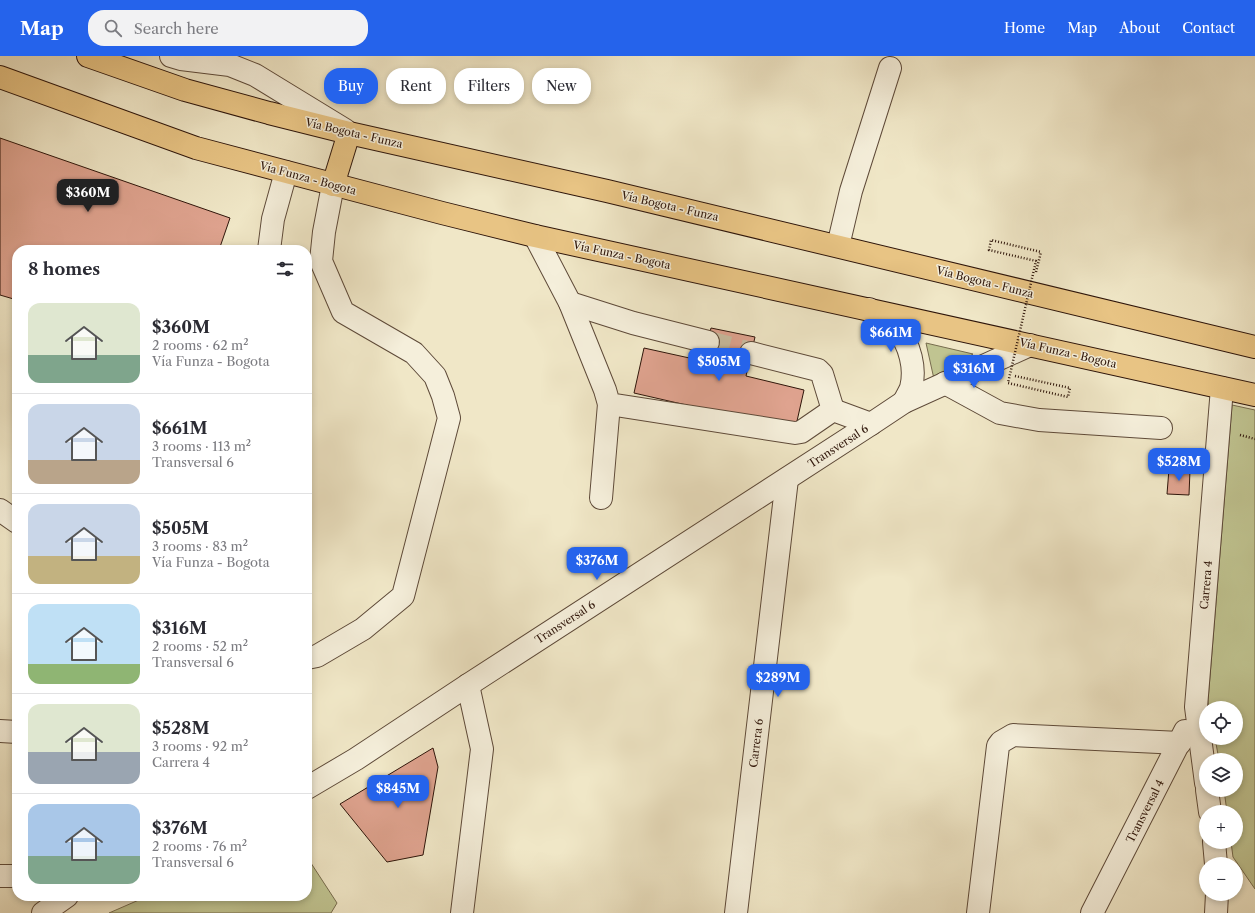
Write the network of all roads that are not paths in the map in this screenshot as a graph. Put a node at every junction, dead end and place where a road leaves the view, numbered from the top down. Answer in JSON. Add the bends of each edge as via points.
{"nodes":[{"id":1,"x":88,"y":56,"type":"edge"},
{"id":2,"x":171,"y":56,"type":"edge"},
{"id":3,"x":231,"y":60,"type":"edge"},
{"id":4,"x":890,"y":68,"type":"dead end"},
{"id":5,"x":0,"y":77,"type":"edge"},
{"id":6,"x":349,"y":132,"type":"junction"},
{"id":7,"x":286,"y":172,"type":"junction"},
{"id":8,"x":333,"y":185,"type":"junction"},
{"id":9,"x":535,"y":236,"type":"junction"},
{"id":10,"x":270,"y":245,"type":"edge"},
{"id":11,"x":838,"y":246,"type":"junction"},
{"id":12,"x":570,"y":303,"type":"junction"},
{"id":13,"x":869,"y":310,"type":"junction"},
{"id":14,"x":708,"y":342,"type":"tunnel mouth"},
{"id":15,"x":1030,"y":345,"type":"junction"},
{"id":16,"x":1255,"y":347,"type":"edge"},
{"id":17,"x":751,"y":353,"type":"tunnel mouth"},
{"id":18,"x":945,"y":383,"type":"junction"},
{"id":19,"x":1222,"y":388,"type":"junction"},
{"id":20,"x":1255,"y":395,"type":"edge"},
{"id":21,"x":904,"y":402,"type":"junction"},
{"id":22,"x":609,"y":404,"type":"junction"},
{"id":23,"x":833,"y":410,"type":"junction"},
{"id":24,"x":871,"y":424,"type":"junction"},
{"id":25,"x":1161,"y":428,"type":"dead end"},
{"id":26,"x":787,"y":479,"type":"junction"},
{"id":27,"x":602,"y":498,"type":"dead end"},
{"id":28,"x":0,"y":510,"type":"edge"},
{"id":29,"x":12,"y":518,"type":"edge"},
{"id":30,"x":312,"y":657,"type":"edge"},
{"id":31,"x":468,"y":685,"type":"junction"},
{"id":32,"x":1196,"y":707,"type":"junction"},
{"id":33,"x":0,"y":731,"type":"edge"},
{"id":34,"x":12,"y":732,"type":"edge"},
{"id":35,"x":1180,"y":743,"type":"junction"},
{"id":36,"x":1202,"y":753,"type":"edge"},
{"id":37,"x":312,"y":785,"type":"edge"},
{"id":38,"x":0,"y":876,"type":"edge"},
{"id":39,"x":12,"y":876,"type":"edge"},
{"id":40,"x":60,"y":901,"type":"edge"},
{"id":41,"x":1217,"y":901,"type":"edge"},
{"id":42,"x":43,"y":913,"type":"edge"},
{"id":43,"x":462,"y":913,"type":"edge"},
{"id":44,"x":736,"y":913,"type":"edge"},
{"id":45,"x":978,"y":913,"type":"edge"},
{"id":46,"x":1092,"y":913,"type":"edge"},
{"id":47,"x":1216,"y":913,"type":"edge"}],
"edges":[{"from":1,"to":6,"type":"main road","name":"Vía Bogota - Funza","via":[[185,90]]},
{"from":2,"to":3,"type":"street","via":[[181,59]]},
{"from":3,"to":6,"type":"street"},
{"from":4,"to":11,"type":"street","via":[[851,192]]},
{"from":5,"to":7,"type":"main road","name":"Vía Funza - Bogota","via":[[196,148]]},
{"from":6,"to":8,"type":"main road"},
{"from":6,"to":11,"type":"main road","name":"Vía Bogota - Funza"},
{"from":7,"to":8,"type":"main road","name":"Vía Funza - Bogota"},
{"from":7,"to":10,"type":"street","via":[[273,219]]},
{"from":8,"to":9,"type":"main road","name":"Vía Funza - Bogota"},
{"from":8,"to":30,"type":"street","via":[[321,261],[343,312],[414,353],[435,376],[449,418],[403,596],[363,629]]},
{"from":9,"to":12,"type":"street"},
{"from":9,"to":13,"type":"main road","name":"Vía Funza - Bogota"},
{"from":11,"to":16,"type":"main road","name":"Vía Bogota - Funza"},
{"from":12,"to":14,"type":"street","via":[[633,323]]},
{"from":12,"to":22,"type":"street"},
{"from":13,"to":15,"type":"main road","name":"Vía Funza - Bogota"},
{"from":13,"to":21,"type":"street","via":[[896,329],[911,357],[913,373]]},
{"from":15,"to":18,"type":"street","name":"Transversal 6"},
{"from":15,"to":19,"type":"main road","name":"Vía Funza - Bogota"},
{"from":17,"to":23,"type":"street","via":[[818,370],[822,374]]},
{"from":18,"to":21,"type":"street","name":"Transversal 6"},
{"from":18,"to":25,"type":"street","via":[[1000,413],[1039,420]]},
{"from":19,"to":20,"type":"main road","name":"Vía Funza - Bogota"},
{"from":19,"to":32,"type":"street","name":"Carrera 4"},
{"from":21,"to":24,"type":"street","name":"Transversal 6"},
{"from":22,"to":23,"type":"street","via":[[795,433],[801,432]]},
{"from":22,"to":27,"type":"street"},
{"from":23,"to":24,"type":"street"},
{"from":24,"to":26,"type":"street","name":"Transversal 6"},
{"from":26,"to":31,"type":"street","name":"Transversal 6"},
{"from":26,"to":44,"type":"street","name":"Carrera 6"},
{"from":28,"to":29,"type":"street"},
{"from":31,"to":37,"type":"street","name":"Transversal 6"},
{"from":31,"to":43,"type":"street","via":[[482,749]]},
{"from":32,"to":35,"type":"street","name":"Transversal 4"},
{"from":32,"to":36,"type":"street","name":"Carrera 4"},
{"from":33,"to":34,"type":"street"},
{"from":35,"to":45,"type":"street","via":[[1013,735],[1001,742],[998,746]]},
{"from":35,"to":46,"type":"street","name":"Transversal 4"},
{"from":38,"to":39,"type":"street"},
{"from":40,"to":42,"type":"street"},
{"from":41,"to":47,"type":"street"}]}
